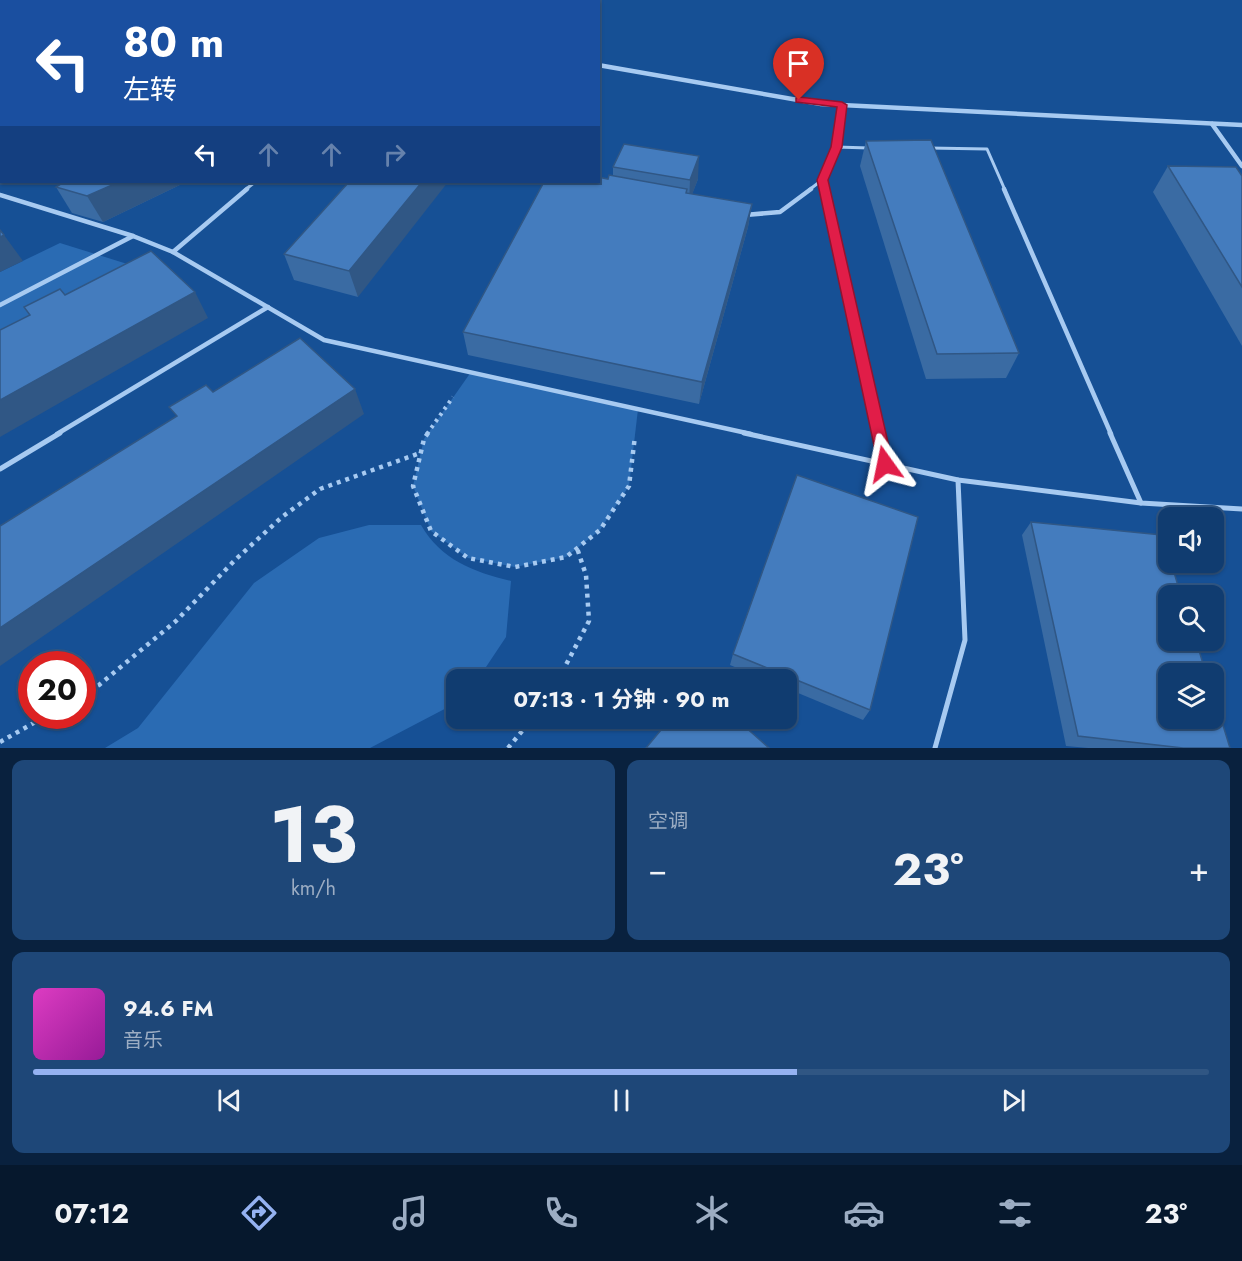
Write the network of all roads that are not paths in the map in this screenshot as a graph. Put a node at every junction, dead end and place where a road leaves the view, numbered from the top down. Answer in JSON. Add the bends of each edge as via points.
{"nodes":[{"id":1,"x":600,"y":65,"type":"edge"},
{"id":2,"x":842,"y":105,"type":"junction"},
{"id":3,"x":1212,"y":124,"type":"junction"},
{"id":4,"x":1242,"y":125,"type":"edge"},
{"id":5,"x":836,"y":147,"type":"junction"},
{"id":6,"x":871,"y":148,"type":"edge"},
{"id":7,"x":917,"y":148,"type":"edge"},
{"id":8,"x":1242,"y":166,"type":"edge"},
{"id":9,"x":822,"y":180,"type":"junction"},
{"id":10,"x":254,"y":183,"type":"edge"},
{"id":11,"x":0,"y":195,"type":"edge"},
{"id":12,"x":736,"y":216,"type":"edge"},
{"id":13,"x":133,"y":236,"type":"junction"},
{"id":14,"x":173,"y":252,"type":"junction"},
{"id":15,"x":0,"y":305,"type":"edge"},
{"id":16,"x":268,"y":307,"type":"junction"},
{"id":17,"x":885,"y":464,"type":"junction"},
{"id":18,"x":0,"y":469,"type":"edge"},
{"id":19,"x":958,"y":480,"type":"junction"},
{"id":20,"x":1141,"y":503,"type":"junction"},
{"id":21,"x":1242,"y":509,"type":"edge"},
{"id":22,"x":934,"y":748,"type":"edge"}],
"edges":[{"from":1,"to":2,"type":"street"},
{"from":2,"to":3,"type":"street"},
{"from":2,"to":5,"type":"lane"},
{"from":3,"to":4,"type":"street"},
{"from":3,"to":8,"type":"street"},
{"from":5,"to":6,"type":"lane"},
{"from":5,"to":9,"type":"lane"},
{"from":7,"to":20,"type":"lane","via":[[987,148]]},
{"from":9,"to":12,"type":"lane","via":[[780,212]]},
{"from":9,"to":17,"type":"lane"},
{"from":10,"to":14,"type":"lane"},
{"from":11,"to":13,"type":"lane"},
{"from":13,"to":14,"type":"lane"},
{"from":13,"to":15,"type":"lane"},
{"from":14,"to":16,"type":"lane"},
{"from":16,"to":17,"type":"lane","via":[[324,339]]},
{"from":16,"to":18,"type":"lane"},
{"from":17,"to":19,"type":"lane"},
{"from":19,"to":20,"type":"lane"},
{"from":19,"to":22,"type":"lane","via":[[965,640]]},
{"from":20,"to":21,"type":"lane"}]}
